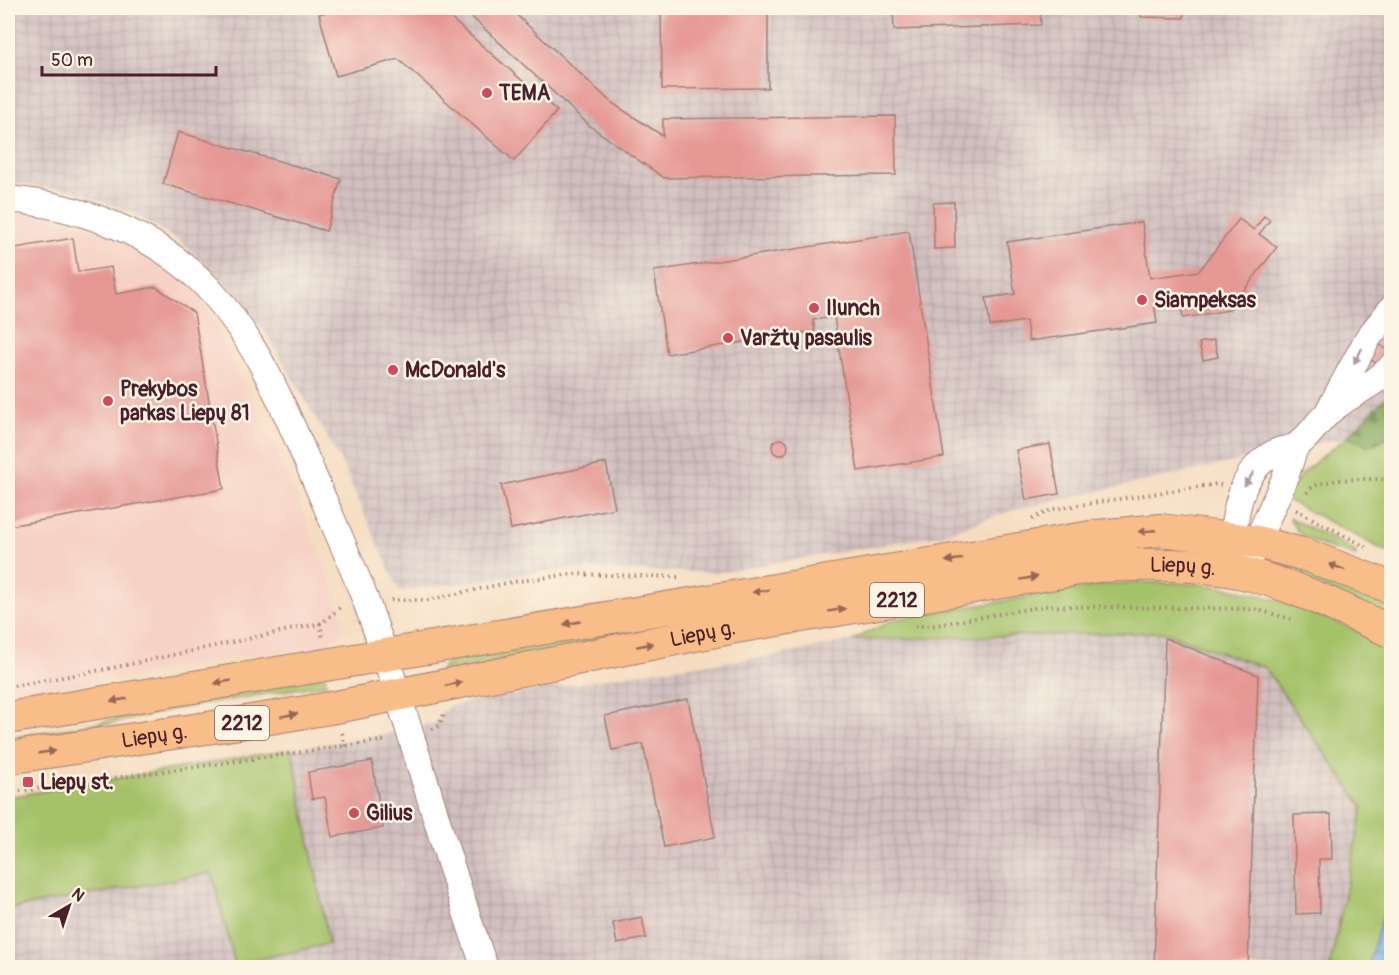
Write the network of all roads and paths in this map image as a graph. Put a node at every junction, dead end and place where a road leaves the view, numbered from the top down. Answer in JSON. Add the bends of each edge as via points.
{"nodes":[{"id":1,"x":8,"y":199,"type":"edge"},
{"id":2,"x":1392,"y":308,"type":"edge"},
{"id":3,"x":1392,"y":366,"type":"edge"},
{"id":4,"x":1328,"y":412,"type":"junction"},
{"id":5,"x":1295,"y":447,"type":"junction"},
{"id":6,"x":1392,"y":479,"type":"edge"},
{"id":7,"x":1310,"y":487,"type":"dead end"},
{"id":8,"x":1298,"y":511,"type":"dead end"},
{"id":9,"x":1032,"y":518,"type":"dead end"},
{"id":10,"x":1022,"y":520,"type":"dead end"},
{"id":11,"x":1244,"y":541,"type":"junction"},
{"id":12,"x":1371,"y":549,"type":"dead end"},
{"id":13,"x":1236,"y":572,"type":"junction"},
{"id":14,"x":689,"y":578,"type":"dead end"},
{"id":15,"x":1392,"y":588,"type":"edge"},
{"id":16,"x":367,"y":604,"type":"junction"},
{"id":17,"x":1299,"y":621,"type":"dead end"},
{"id":18,"x":907,"y":626,"type":"dead end"},
{"id":19,"x":1392,"y":632,"type":"edge"},
{"id":20,"x":384,"y":655,"type":"junction"},
{"id":21,"x":8,"y":687,"type":"edge"},
{"id":22,"x":397,"y":695,"type":"junction"},
{"id":23,"x":452,"y":705,"type":"dead end"},
{"id":24,"x":8,"y":718,"type":"edge"},
{"id":25,"x":411,"y":736,"type":"junction"},
{"id":26,"x":8,"y":758,"type":"edge"},
{"id":27,"x":8,"y":793,"type":"edge"},
{"id":28,"x":485,"y":968,"type":"edge"}],
"edges":[{"from":1,"to":16,"type":"street","via":[[65,208],[118,226],[164,251],[206,286],[240,327],[285,409]]},
{"from":2,"to":4,"type":"street","one_way":true,"via":[[1368,338]]},
{"from":3,"to":4,"type":"street"},
{"from":4,"to":5,"type":"street"},
{"from":5,"to":11,"type":"street","via":[[1286,478]]},
{"from":5,"to":11,"type":"street","one_way":true,"via":[[1276,452],[1250,475],[1240,493]]},
{"from":6,"to":7,"type":"path","via":[[1321,482]]},
{"from":8,"to":12,"type":"path"},
{"from":9,"to":10,"type":"path"},
{"from":11,"to":13,"type":"street"},
{"from":15,"to":11,"type":"main road","name":"Liepų g.","number":"2212","one_way":true,"via":[[1306,555]]},
{"from":11,"to":20,"type":"main road","name":"Liepų g.","number":"2212","one_way":true,"via":[[1161,530],[1096,536]]},
{"from":13,"to":19,"type":"main road","name":"Liepų g.","number":"2212","via":[[1297,590]]},
{"from":22,"to":13,"type":"main road","name":"Liepų g.","number":"2212","one_way":true,"via":[[730,628],[1097,566],[1159,564]]},
{"from":14,"to":16,"type":"path","via":[[572,574],[428,600],[394,599]]},
{"from":16,"to":20,"type":"street"},
{"from":16,"to":21,"type":"path","via":[[340,606],[322,623]]},
{"from":17,"to":18,"type":"path","via":[[1254,609],[1045,606],[930,626]]},
{"from":20,"to":22,"type":"street"},
{"from":20,"to":24,"type":"main road","name":"Liepų g.","number":"2212","one_way":true},
{"from":22,"to":25,"type":"street"},
{"from":26,"to":22,"type":"main road","name":"Liepų g.","number":"2212","one_way":true},
{"from":23,"to":25,"type":"path","via":[[438,726]]},
{"from":25,"to":27,"type":"path"},
{"from":25,"to":28,"type":"street"}]}
